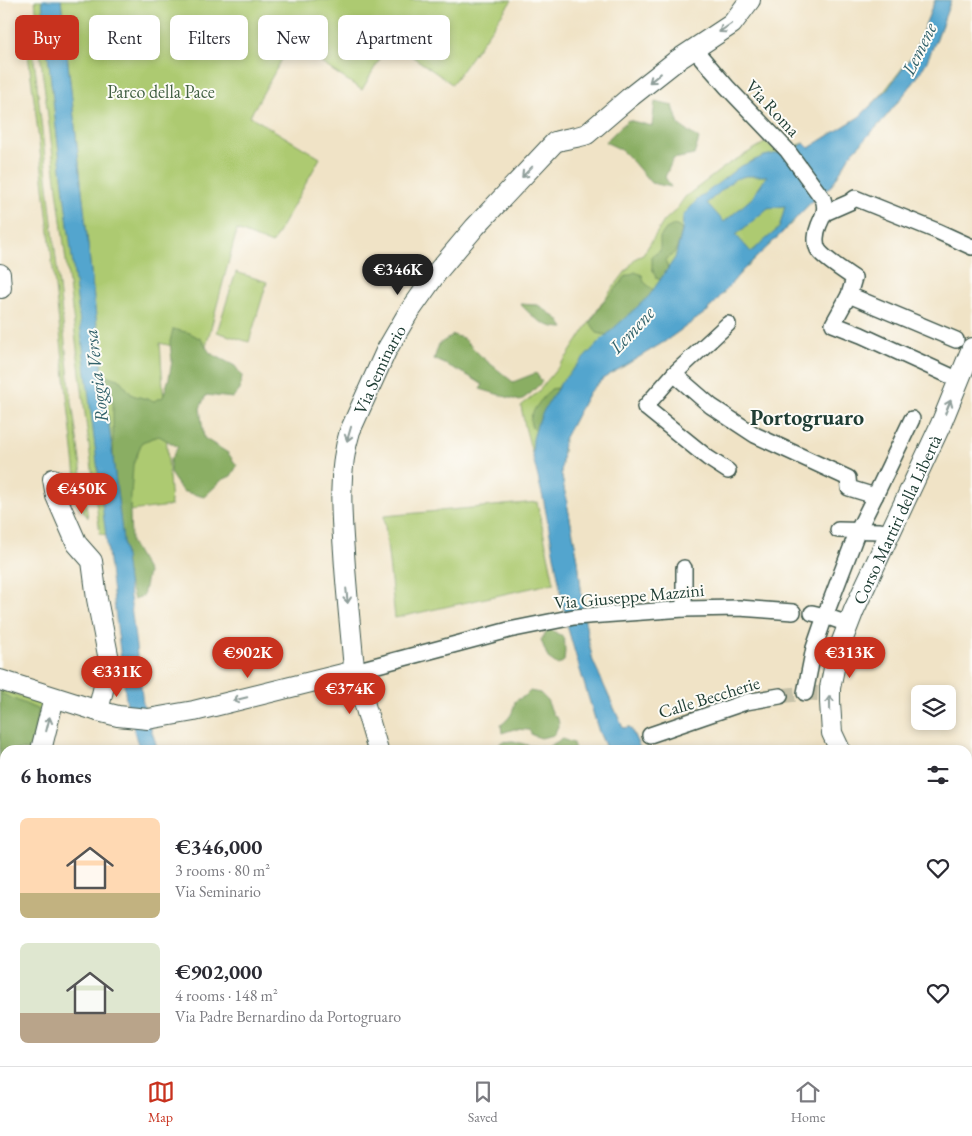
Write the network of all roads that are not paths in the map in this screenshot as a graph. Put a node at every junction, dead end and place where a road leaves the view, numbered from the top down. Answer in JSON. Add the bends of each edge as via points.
{"nodes":[{"id":1,"x":750,"y":0,"type":"edge"},
{"id":2,"x":694,"y":49,"type":"junction"},
{"id":3,"x":825,"y":213,"type":"junction"},
{"id":4,"x":972,"y":247,"type":"edge"},
{"id":5,"x":848,"y":295,"type":"junction"},
{"id":6,"x":728,"y":324,"type":"dead end"},
{"id":7,"x":964,"y":344,"type":"edge"},
{"id":8,"x":674,"y":374,"type":"junction"},
{"id":9,"x":958,"y":380,"type":"junction"},
{"id":10,"x":912,"y":419,"type":"dead end"},
{"id":11,"x":728,"y":471,"type":"dead end"},
{"id":12,"x":53,"y":479,"type":"dead end"},
{"id":13,"x":875,"y":496,"type":"junction"},
{"id":14,"x":838,"y":530,"type":"dead end"},
{"id":15,"x":858,"y":530,"type":"junction"},
{"id":16,"x":880,"y":531,"type":"dead end"},
{"id":17,"x":684,"y":568,"type":"dead end"},
{"id":18,"x":684,"y":608,"type":"junction"},
{"id":19,"x":792,"y":612,"type":"dead end"},
{"id":20,"x":818,"y":614,"type":"junction"},
{"id":21,"x":848,"y":624,"type":"junction"},
{"id":22,"x":356,"y":671,"type":"junction"},
{"id":23,"x":0,"y":680,"type":"edge"},
{"id":24,"x":805,"y":693,"type":"dead end"},
{"id":25,"x":780,"y":696,"type":"tunnel mouth"},
{"id":26,"x":54,"y":698,"type":"junction"},
{"id":27,"x":98,"y":711,"type":"junction"},
{"id":28,"x":650,"y":734,"type":"dead end"},
{"id":29,"x":42,"y":745,"type":"edge"},
{"id":30,"x":377,"y":745,"type":"edge"},
{"id":31,"x":838,"y":745,"type":"edge"}],
"edges":[{"from":1,"to":2,"type":"street","name":"Via Seminario","one_way":true,"via":[[732,24]]},
{"from":2,"to":3,"type":"street","name":"Via Roma","via":[[788,150],[821,194]]},
{"from":2,"to":22,"type":"street","name":"Via Seminario","one_way":true,"via":[[587,134],[555,142],[438,270],[386,351],[350,430],[341,488],[346,580]]},
{"from":3,"to":4,"type":"street","via":[[855,198]]},
{"from":3,"to":5,"type":"street","via":[[815,240],[818,251],[854,278]]},
{"from":5,"to":7,"type":"street"},
{"from":5,"to":9,"type":"street","via":[[833,324]]},
{"from":6,"to":8,"type":"street"},
{"from":7,"to":9,"type":"street","name":"Corso Martiri della Libertà"},
{"from":8,"to":11,"type":"street","via":[[645,407]]},
{"from":8,"to":13,"type":"street","via":[[754,439],[848,478],[849,488]]},
{"from":21,"to":9,"type":"street","name":"Corso Martiri della Libertà","one_way":true,"via":[[941,424]]},
{"from":10,"to":13,"type":"street"},
{"from":12,"to":27,"type":"street","via":[[56,496],[76,544],[92,561],[109,660]]},
{"from":13,"to":15,"type":"street"},
{"from":14,"to":15,"type":"street"},
{"from":15,"to":16,"type":"street"},
{"from":15,"to":20,"type":"street"},
{"from":17,"to":18,"type":"street"},
{"from":18,"to":19,"type":"street","name":"Via Giuseppe Mazzini"},
{"from":18,"to":22,"type":"street","name":"Via Giuseppe Mazzini","via":[[566,618],[508,630]]},
{"from":20,"to":21,"type":"street"},
{"from":20,"to":24,"type":"street"},
{"from":31,"to":21,"type":"street","name":"Corso Martiri della Libertà","one_way":true,"via":[[832,733],[830,688]]},
{"from":22,"to":27,"type":"street","one_way":true,"via":[[194,710],[139,718]]},
{"from":22,"to":30,"type":"street","name":"Via Seminario"},
{"from":23,"to":26,"type":"street"},
{"from":25,"to":28,"type":"street","name":"Calle Beccherie","via":[[746,702]]},
{"from":26,"to":27,"type":"street"},
{"from":29,"to":26,"type":"street","one_way":true}]}
